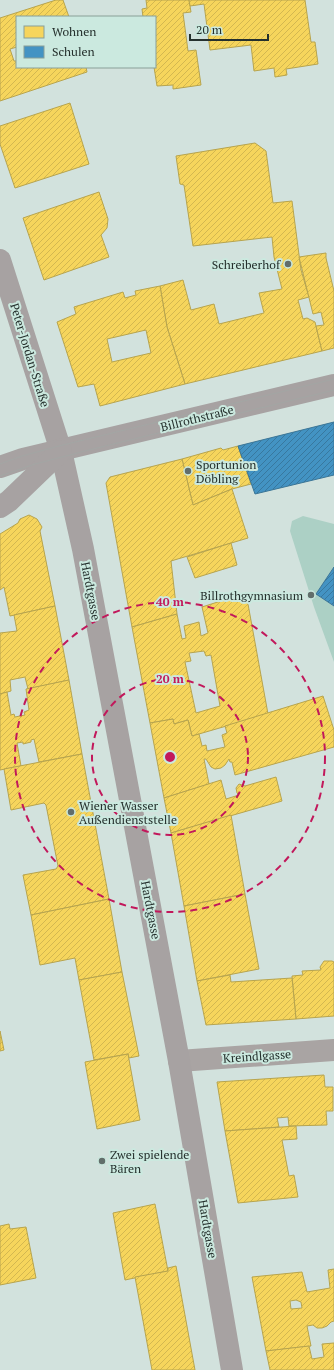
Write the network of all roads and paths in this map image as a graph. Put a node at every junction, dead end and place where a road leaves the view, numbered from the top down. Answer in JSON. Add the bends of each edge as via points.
{"nodes":[{"id":1,"x":0,"y":260,"type":"edge"},
{"id":2,"x":334,"y":384,"type":"edge"},
{"id":3,"x":60,"y":451,"type":"junction"},
{"id":4,"x":0,"y":467,"type":"edge"},
{"id":5,"x":0,"y":507,"type":"edge"},
{"id":6,"x":334,"y":1050,"type":"edge"},
{"id":7,"x":179,"y":1061,"type":"junction"},
{"id":8,"x":232,"y":1370,"type":"edge"}],
"edges":[{"from":1,"to":3,"type":"street","name":"Peter-Jordan-Straße"},
{"from":2,"to":3,"type":"street","name":"Billrothstraße"},
{"from":3,"to":4,"type":"street","name":"Billrothstraße"},
{"from":3,"to":5,"type":"street","via":[[9,502]]},
{"from":3,"to":7,"type":"street","name":"Hardtgasse","via":[[85,557]]},
{"from":6,"to":7,"type":"street","name":"Kreindlgasse"},
{"from":7,"to":8,"type":"street","name":"Hardtgasse"}]}
